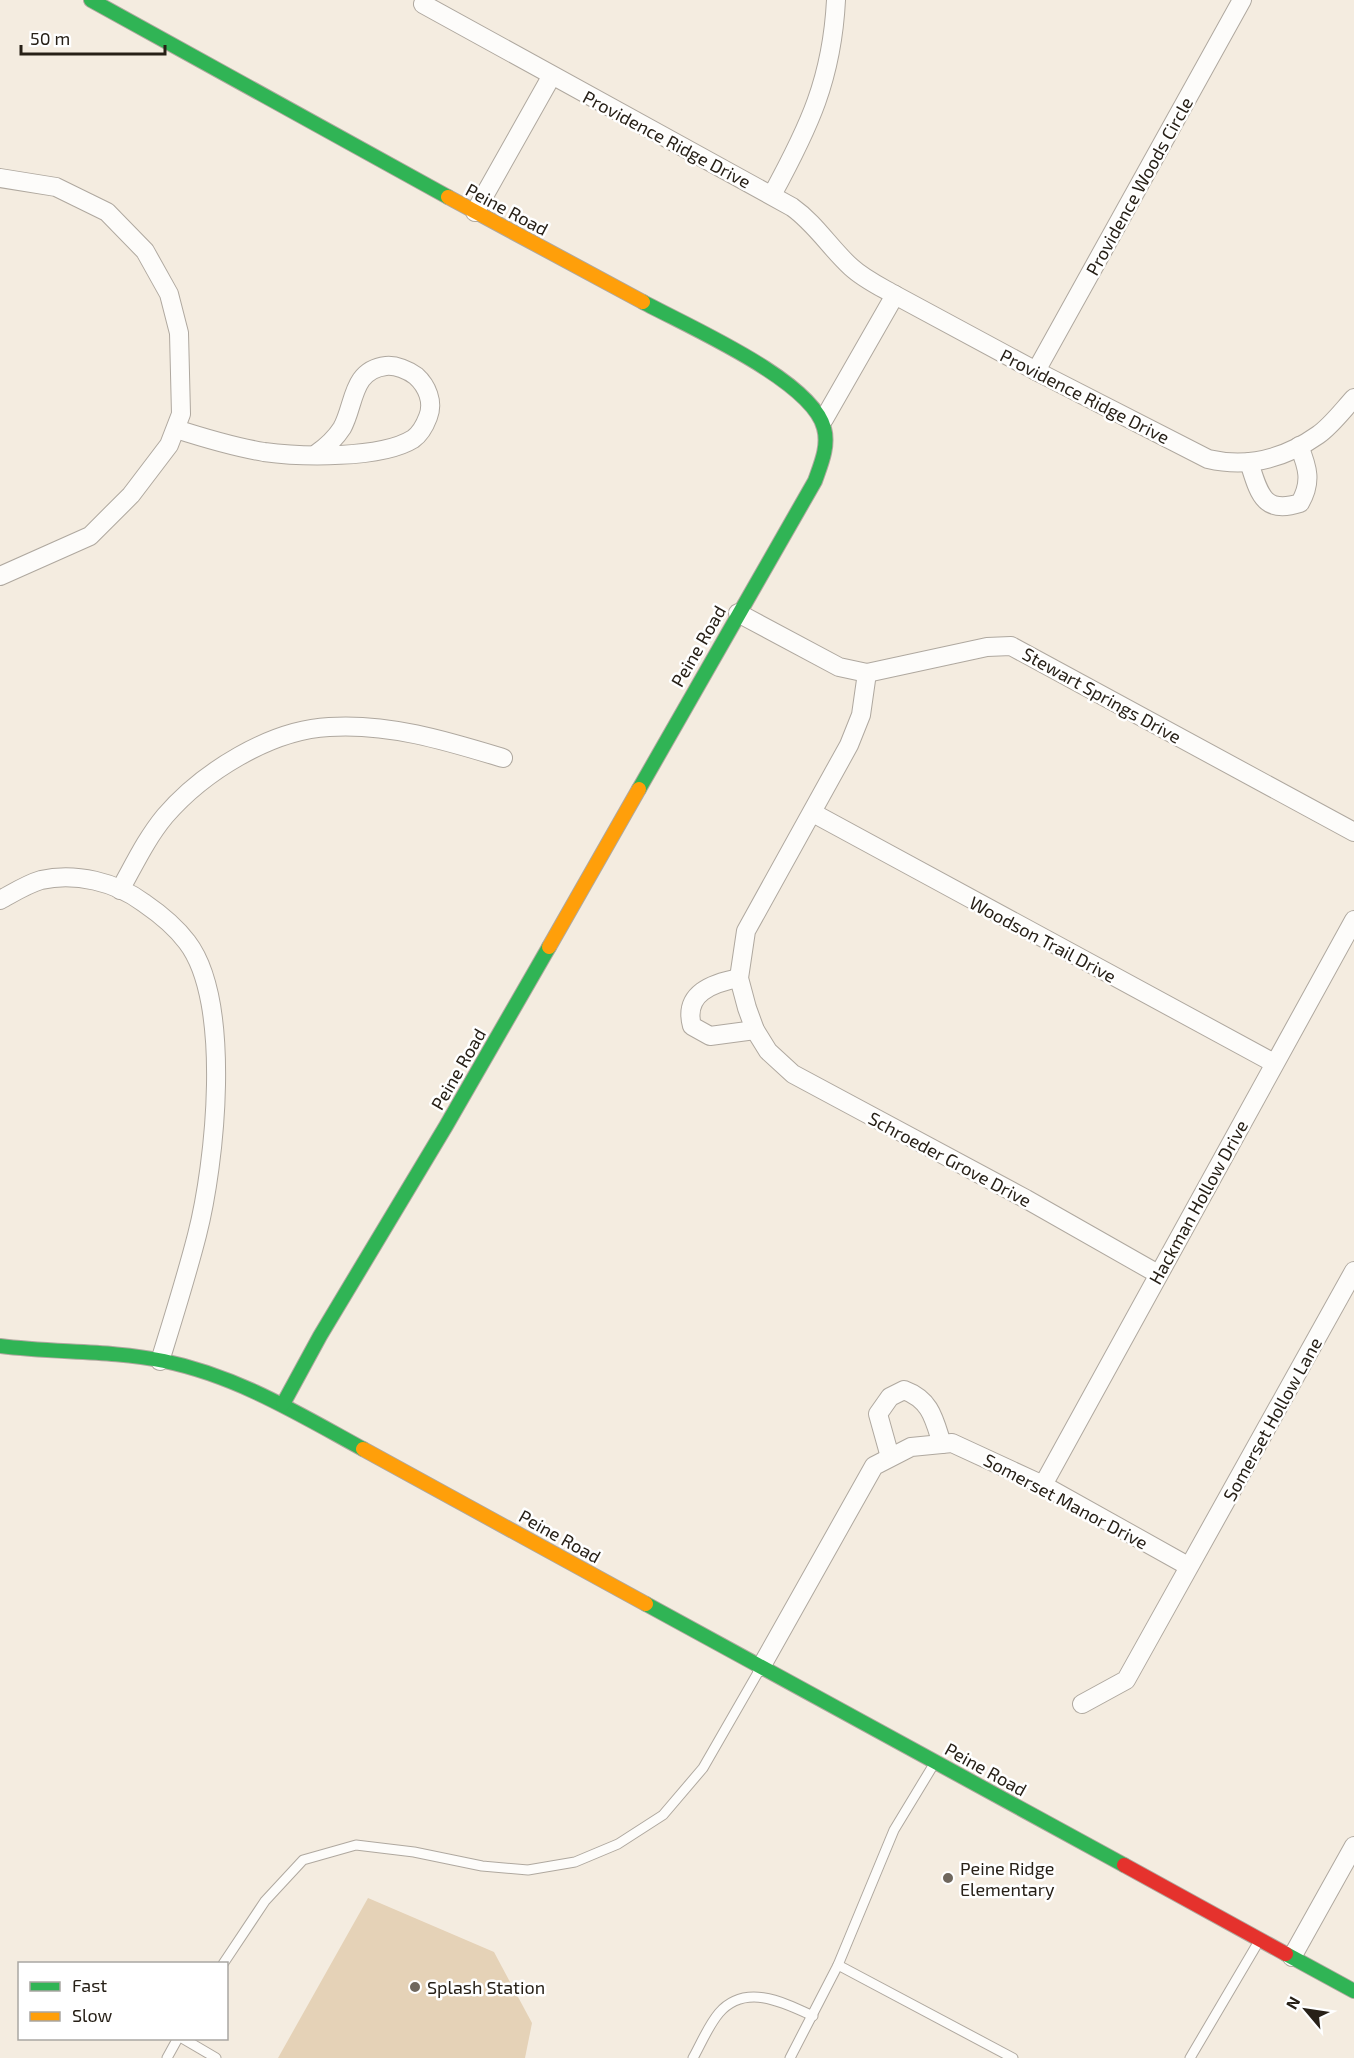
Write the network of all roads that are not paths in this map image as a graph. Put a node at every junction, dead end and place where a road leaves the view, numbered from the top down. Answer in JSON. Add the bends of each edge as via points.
{"nodes":[{"id":1,"x":91,"y":0,"type":"edge"},
{"id":2,"x":836,"y":0,"type":"edge"},
{"id":3,"x":1242,"y":0,"type":"edge"},
{"id":4,"x":423,"y":4,"type":"dead end"},
{"id":5,"x":551,"y":76,"type":"junction"},
{"id":6,"x":0,"y":178,"type":"edge"},
{"id":7,"x":772,"y":195,"type":"junction"},
{"id":8,"x":475,"y":212,"type":"junction"},
{"id":9,"x":895,"y":295,"type":"junction"},
{"id":10,"x":1036,"y":371,"type":"junction"},
{"id":11,"x":1354,"y":398,"type":"edge"},
{"id":12,"x":824,"y":419,"type":"junction"},
{"id":13,"x":176,"y":429,"type":"junction"},
{"id":14,"x":1299,"y":446,"type":"junction"},
{"id":15,"x":316,"y":454,"type":"junction"},
{"id":16,"x":1249,"y":462,"type":"junction"},
{"id":17,"x":0,"y":576,"type":"edge"},
{"id":18,"x":738,"y":613,"type":"junction"},
{"id":19,"x":867,"y":673,"type":"junction"},
{"id":20,"x":503,"y":758,"type":"dead end"},
{"id":21,"x":813,"y":813,"type":"junction"},
{"id":22,"x":1354,"y":832,"type":"edge"},
{"id":23,"x":120,"y":890,"type":"junction"},
{"id":24,"x":0,"y":900,"type":"edge"},
{"id":25,"x":1354,"y":920,"type":"edge"},
{"id":26,"x":739,"y":978,"type":"junction"},
{"id":27,"x":755,"y":1030,"type":"junction"},
{"id":28,"x":1274,"y":1062,"type":"junction"},
{"id":29,"x":1354,"y":1271,"type":"edge"},
{"id":30,"x":1158,"y":1274,"type":"junction"},
{"id":31,"x":0,"y":1346,"type":"edge"},
{"id":32,"x":160,"y":1361,"type":"junction"},
{"id":33,"x":283,"y":1404,"type":"junction"},
{"id":34,"x":942,"y":1444,"type":"junction"},
{"id":35,"x":890,"y":1457,"type":"junction"},
{"id":36,"x":1043,"y":1485,"type":"junction"},
{"id":37,"x":1188,"y":1566,"type":"junction"},
{"id":38,"x":761,"y":1667,"type":"junction"},
{"id":39,"x":1082,"y":1704,"type":"dead end"},
{"id":40,"x":935,"y":1762,"type":"junction"},
{"id":41,"x":1354,"y":1846,"type":"edge"},
{"id":42,"x":1260,"y":1939,"type":"junction"},
{"id":43,"x":1292,"y":1957,"type":"junction"},
{"id":44,"x":224,"y":1962,"type":"edge"},
{"id":45,"x":838,"y":1965,"type":"junction"},
{"id":46,"x":1354,"y":1991,"type":"edge"},
{"id":47,"x":813,"y":2016,"type":"junction"},
{"id":48,"x":177,"y":2040,"type":"edge"},
{"id":49,"x":185,"y":2040,"type":"edge"},
{"id":50,"x":167,"y":2058,"type":"edge"},
{"id":51,"x":216,"y":2058,"type":"edge"},
{"id":52,"x":693,"y":2058,"type":"edge"},
{"id":53,"x":790,"y":2058,"type":"edge"},
{"id":54,"x":1013,"y":2058,"type":"edge"},
{"id":55,"x":1190,"y":2058,"type":"edge"}],
"edges":[{"from":1,"to":8,"type":"street","name":"Peine Road"},
{"from":2,"to":7,"type":"street","via":[[828,71],[801,143]]},
{"from":3,"to":10,"type":"street","name":"Providence Woods Circle"},
{"from":4,"to":5,"type":"street","name":"Providence Ridge Drive"},
{"from":5,"to":7,"type":"street","name":"Providence Ridge Drive"},
{"from":5,"to":8,"type":"street"},
{"from":6,"to":13,"type":"street","via":[[56,187],[107,212],[145,251],[169,294],[179,333],[181,414]]},
{"from":7,"to":9,"type":"street","name":"Providence Ridge Drive","via":[[817,228],[865,279]]},
{"from":8,"to":12,"type":"street","name":"Peine Road","via":[[772,372],[810,401]]},
{"from":9,"to":10,"type":"street","name":"Providence Ridge Drive"},
{"from":9,"to":12,"type":"street"},
{"from":10,"to":16,"type":"street","name":"Providence Ridge Drive","via":[[1208,459],[1231,464]]},
{"from":11,"to":14,"type":"street","name":"Providence Ridge Drive","via":[[1320,435]]},
{"from":12,"to":18,"type":"street","name":"Peine Road","via":[[827,448],[815,481]]},
{"from":13,"to":15,"type":"street","via":[[264,452]]},
{"from":13,"to":17,"type":"street","via":[[169,445],[131,495],[90,536]]},
{"from":14,"to":16,"type":"street","name":"Providence Ridge Drive","via":[[1280,457]]},
{"from":14,"to":16,"type":"street","via":[[1310,477],[1300,503],[1282,508],[1267,503]]},
{"from":15,"to":15,"type":"street","via":[[378,450],[414,438],[425,426],[430,412],[427,390],[412,373],[400,368],[388,366],[367,374],[353,393],[341,429]]},
{"from":18,"to":19,"type":"street","name":"Stewart Springs Drive","via":[[839,668]]},
{"from":18,"to":33,"type":"street","name":"Peine Road"},
{"from":19,"to":21,"type":"street","name":"Schroeder Grove Drive","via":[[855,730]]},
{"from":19,"to":22,"type":"street","name":"Stewart Springs Drive","via":[[987,647],[1011,646]]},
{"from":20,"to":23,"type":"street","via":[[438,738],[383,729],[328,727],[282,737],[242,753],[204,780],[166,815]]},
{"from":21,"to":26,"type":"street","name":"Schroeder Grove Drive","via":[[746,931]]},
{"from":21,"to":28,"type":"street","name":"Woodson Trail Drive"},
{"from":23,"to":24,"type":"street","via":[[73,876],[40,880]]},
{"from":23,"to":32,"type":"street","via":[[166,919],[189,944],[203,975],[216,1052],[209,1176],[198,1234]]},
{"from":25,"to":28,"type":"street","name":"Hackman Hollow Drive"},
{"from":26,"to":27,"type":"street","name":"Schroeder Grove Drive"},
{"from":26,"to":27,"type":"street","via":[[707,988],[692,1002],[688,1014],[692,1026],[710,1036]]},
{"from":27,"to":30,"type":"street","name":"Schroeder Grove Drive","via":[[768,1051],[793,1074]]},
{"from":28,"to":30,"type":"street","name":"Hackman Hollow Drive"},
{"from":29,"to":37,"type":"street","name":"Somerset Hollow Lane"},
{"from":30,"to":36,"type":"street","name":"Hackman Hollow Drive"},
{"from":31,"to":32,"type":"street"},
{"from":32,"to":33,"type":"street","via":[[231,1379]]},
{"from":33,"to":38,"type":"street","name":"Peine Road"},
{"from":34,"to":35,"type":"street","name":"Somerset Manor Drive","via":[[911,1447]]},
{"from":34,"to":35,"type":"street","via":[[933,1416],[920,1396],[904,1390],[890,1397],[878,1414]]},
{"from":34,"to":36,"type":"street","name":"Somerset Manor Drive","via":[[952,1443]]},
{"from":35,"to":38,"type":"street","name":"Somerset Manor Drive","via":[[874,1466]]},
{"from":36,"to":37,"type":"street","name":"Somerset Manor Drive"},
{"from":37,"to":39,"type":"street","name":"Somerset Hollow Lane","via":[[1126,1680]]},
{"from":38,"to":40,"type":"street","name":"Peine Road"},
{"from":38,"to":44,"type":"lane","via":[[704,1768],[663,1815],[618,1844],[575,1862],[528,1870],[356,1845],[303,1860],[265,1901]]},
{"from":40,"to":42,"type":"street","name":"Peine Road"},
{"from":40,"to":45,"type":"lane","via":[[894,1830]]},
{"from":41,"to":43,"type":"street"},
{"from":42,"to":43,"type":"street","name":"Peine Road"},
{"from":42,"to":55,"type":"lane"},
{"from":43,"to":46,"type":"street","name":"Peine Road"},
{"from":45,"to":47,"type":"lane"},
{"from":45,"to":54,"type":"lane"},
{"from":47,"to":52,"type":"lane","via":[[782,2001],[753,1996],[734,2001],[719,2014]]},
{"from":47,"to":53,"type":"lane"},
{"from":48,"to":50,"type":"lane"},
{"from":49,"to":51,"type":"lane"}]}
